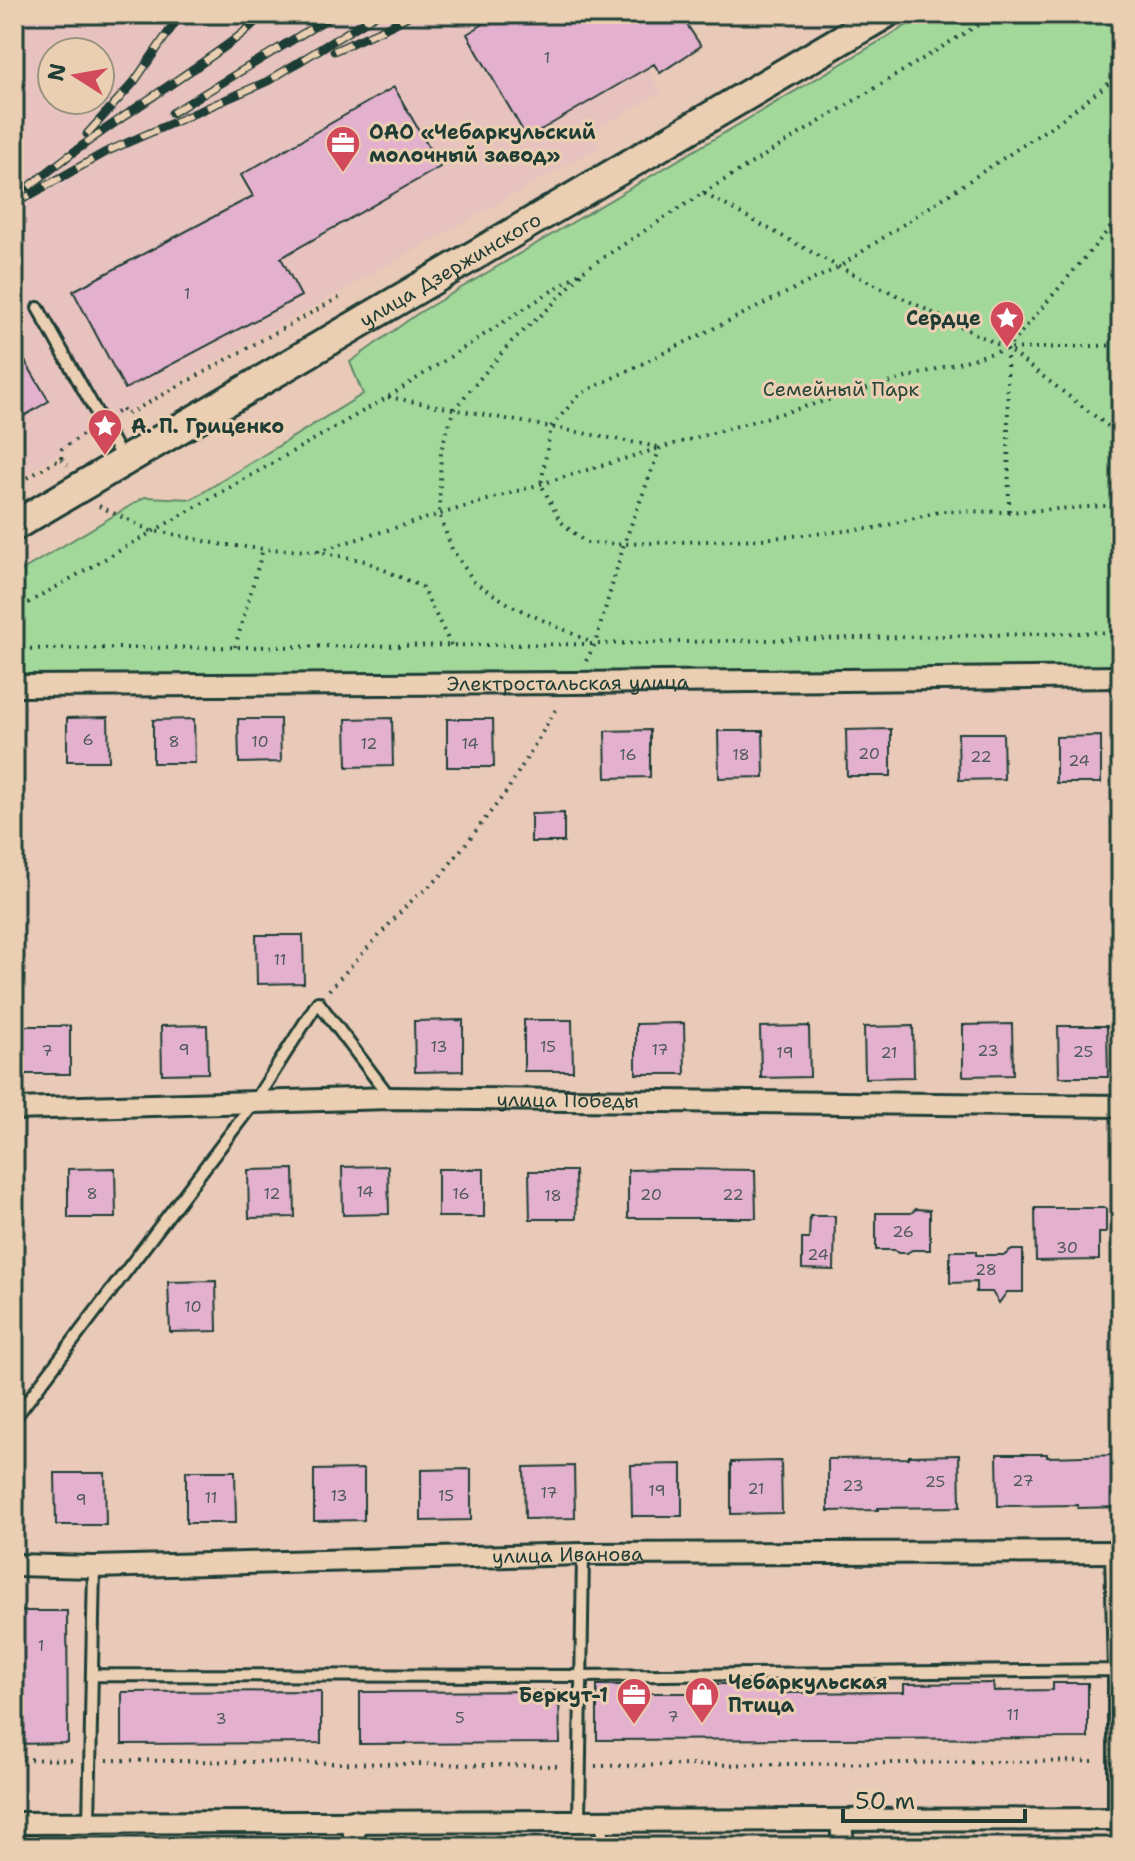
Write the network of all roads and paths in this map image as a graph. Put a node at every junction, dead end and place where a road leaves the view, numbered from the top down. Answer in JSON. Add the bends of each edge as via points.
{"nodes":[{"id":1,"x":885,"y":14,"type":"edge"},
{"id":2,"x":996,"y":14,"type":"edge"},
{"id":3,"x":1121,"y":74,"type":"edge"},
{"id":4,"x":703,"y":193,"type":"junction"},
{"id":5,"x":1121,"y":215,"type":"edge"},
{"id":6,"x":839,"y":267,"type":"junction"},
{"id":7,"x":585,"y":269,"type":"junction"},
{"id":8,"x":340,"y":297,"type":"dead end"},
{"id":9,"x":38,"y":308,"type":"dead end"},
{"id":10,"x":1121,"y":345,"type":"edge"},
{"id":11,"x":1007,"y":349,"type":"junction"},
{"id":12,"x":388,"y":397,"type":"junction"},
{"id":13,"x":454,"y":409,"type":"junction"},
{"id":14,"x":102,"y":422,"type":"junction"},
{"id":15,"x":551,"y":427,"type":"junction"},
{"id":16,"x":1121,"y":436,"type":"edge"},
{"id":17,"x":660,"y":448,"type":"junction"},
{"id":18,"x":61,"y":458,"type":"junction"},
{"id":19,"x":124,"y":461,"type":"junction"},
{"id":20,"x":541,"y":484,"type":"junction"},
{"id":21,"x":14,"y":486,"type":"edge"},
{"id":22,"x":81,"y":486,"type":"junction"},
{"id":23,"x":1121,"y":505,"type":"edge"},
{"id":24,"x":1009,"y":512,"type":"junction"},
{"id":25,"x":439,"y":514,"type":"junction"},
{"id":26,"x":14,"y":526,"type":"edge"},
{"id":27,"x":151,"y":531,"type":"junction"},
{"id":28,"x":624,"y":544,"type":"junction"},
{"id":29,"x":263,"y":549,"type":"junction"},
{"id":30,"x":315,"y":551,"type":"junction"},
{"id":31,"x":14,"y":611,"type":"edge"},
{"id":32,"x":1121,"y":632,"type":"edge"},
{"id":33,"x":595,"y":644,"type":"junction"},
{"id":34,"x":451,"y":645,"type":"junction"},
{"id":35,"x":235,"y":647,"type":"junction"},
{"id":36,"x":14,"y":649,"type":"edge"},
{"id":37,"x":1121,"y":677,"type":"edge"},
{"id":38,"x":573,"y":683,"type":"junction"},
{"id":39,"x":14,"y":686,"type":"edge"},
{"id":40,"x":318,"y":1002,"type":"junction"},
{"id":41,"x":390,"y":1098,"type":"junction"},
{"id":42,"x":255,"y":1101,"type":"junction"},
{"id":43,"x":1121,"y":1106,"type":"edge"},
{"id":44,"x":14,"y":1109,"type":"edge"},
{"id":45,"x":14,"y":1419,"type":"edge"},
{"id":46,"x":1116,"y":1552,"type":"edge"},
{"id":47,"x":583,"y":1554,"type":"junction"},
{"id":48,"x":14,"y":1565,"type":"edge"},
{"id":49,"x":94,"y":1567,"type":"junction"},
{"id":50,"x":1118,"y":1670,"type":"edge"},
{"id":51,"x":92,"y":1675,"type":"junction"},
{"id":52,"x":580,"y":1676,"type":"junction"},
{"id":53,"x":1118,"y":1819,"type":"edge"},
{"id":54,"x":841,"y":1820,"type":"junction"},
{"id":55,"x":353,"y":1821,"type":"junction"},
{"id":56,"x":579,"y":1821,"type":"junction"},
{"id":57,"x":603,"y":1821,"type":"junction"},
{"id":58,"x":14,"y":1823,"type":"edge"},
{"id":59,"x":89,"y":1823,"type":"junction"},
{"id":60,"x":355,"y":1847,"type":"edge"},
{"id":61,"x":602,"y":1847,"type":"edge"},
{"id":62,"x":843,"y":1847,"type":"edge"}],
"edges":[{"from":1,"to":19,"type":"main road","name":"улица Дзержинского"},
{"from":2,"to":4,"type":"path"},
{"from":3,"to":6,"type":"path","via":[[1058,122]]},
{"from":4,"to":6,"type":"path"},
{"from":4,"to":7,"type":"path"},
{"from":5,"to":11,"type":"path"},
{"from":6,"to":11,"type":"path"},
{"from":6,"to":15,"type":"path","via":[[580,394]]},
{"from":7,"to":12,"type":"path"},
{"from":7,"to":13,"type":"path","via":[[512,341]]},
{"from":8,"to":14,"type":"path","via":[[126,415],[122,409]]},
{"from":9,"to":14,"type":"lane"},
{"from":10,"to":11,"type":"path"},
{"from":11,"to":16,"type":"path"},
{"from":11,"to":17,"type":"path"},
{"from":11,"to":24,"type":"path"},
{"from":12,"to":13,"type":"path"},
{"from":12,"to":27,"type":"path"},
{"from":13,"to":15,"type":"path"},
{"from":13,"to":25,"type":"path","via":[[441,450]]},
{"from":14,"to":18,"type":"path","via":[[65,446]]},
{"from":14,"to":19,"type":"lane"},
{"from":15,"to":17,"type":"path"},
{"from":15,"to":20,"type":"path"},
{"from":17,"to":20,"type":"path"},
{"from":17,"to":28,"type":"path"},
{"from":18,"to":21,"type":"path"},
{"from":18,"to":22,"type":"path"},
{"from":19,"to":22,"type":"main road","name":"улица Дзержинского"},
{"from":20,"to":25,"type":"path"},
{"from":20,"to":28,"type":"path","via":[[560,521],[586,543]]},
{"from":22,"to":26,"type":"main road","name":"улица Дзержинского"},
{"from":22,"to":27,"type":"path","via":[[90,502]]},
{"from":23,"to":24,"type":"path"},
{"from":24,"to":28,"type":"path","via":[[942,511],[876,528]]},
{"from":25,"to":30,"type":"path"},
{"from":25,"to":33,"type":"path","via":[[452,549],[475,583]]},
{"from":27,"to":29,"type":"path"},
{"from":27,"to":31,"type":"path"},
{"from":28,"to":33,"type":"path"},
{"from":29,"to":30,"type":"path"},
{"from":29,"to":35,"type":"path"},
{"from":30,"to":34,"type":"path","via":[[365,561],[422,587]]},
{"from":32,"to":33,"type":"path"},
{"from":33,"to":34,"type":"path"},
{"from":34,"to":35,"type":"path"},
{"from":35,"to":36,"type":"path"},
{"from":37,"to":38,"type":"street","name":"Электростальская улица"},
{"from":38,"to":39,"type":"street","name":"Электростальская улица"},
{"from":38,"to":40,"type":"path","via":[[507,791],[439,878],[408,904]]},
{"from":40,"to":41,"type":"lane"},
{"from":40,"to":42,"type":"lane"},
{"from":41,"to":42,"type":"street","name":"улица Победы"},
{"from":41,"to":43,"type":"street","name":"улица Победы"},
{"from":42,"to":44,"type":"street","name":"улица Победы"},
{"from":42,"to":45,"type":"lane"},
{"from":46,"to":47,"type":"street","name":"улица Иванова"},
{"from":46,"to":50,"type":"lane"},
{"from":47,"to":49,"type":"street","name":"улица Иванова"},
{"from":47,"to":52,"type":"lane"},
{"from":48,"to":49,"type":"street","name":"улица Иванова"},
{"from":49,"to":51,"type":"lane"},
{"from":50,"to":52,"type":"lane"},
{"from":50,"to":53,"type":"lane"},
{"from":51,"to":52,"type":"lane"},
{"from":51,"to":59,"type":"lane"},
{"from":52,"to":56,"type":"lane"},
{"from":53,"to":54,"type":"street"},
{"from":54,"to":57,"type":"street"},
{"from":54,"to":62,"type":"street"},
{"from":55,"to":56,"type":"street"},
{"from":55,"to":59,"type":"street"},
{"from":55,"to":60,"type":"street"},
{"from":56,"to":57,"type":"street"},
{"from":57,"to":61,"type":"lane"},
{"from":58,"to":59,"type":"street"}]}
